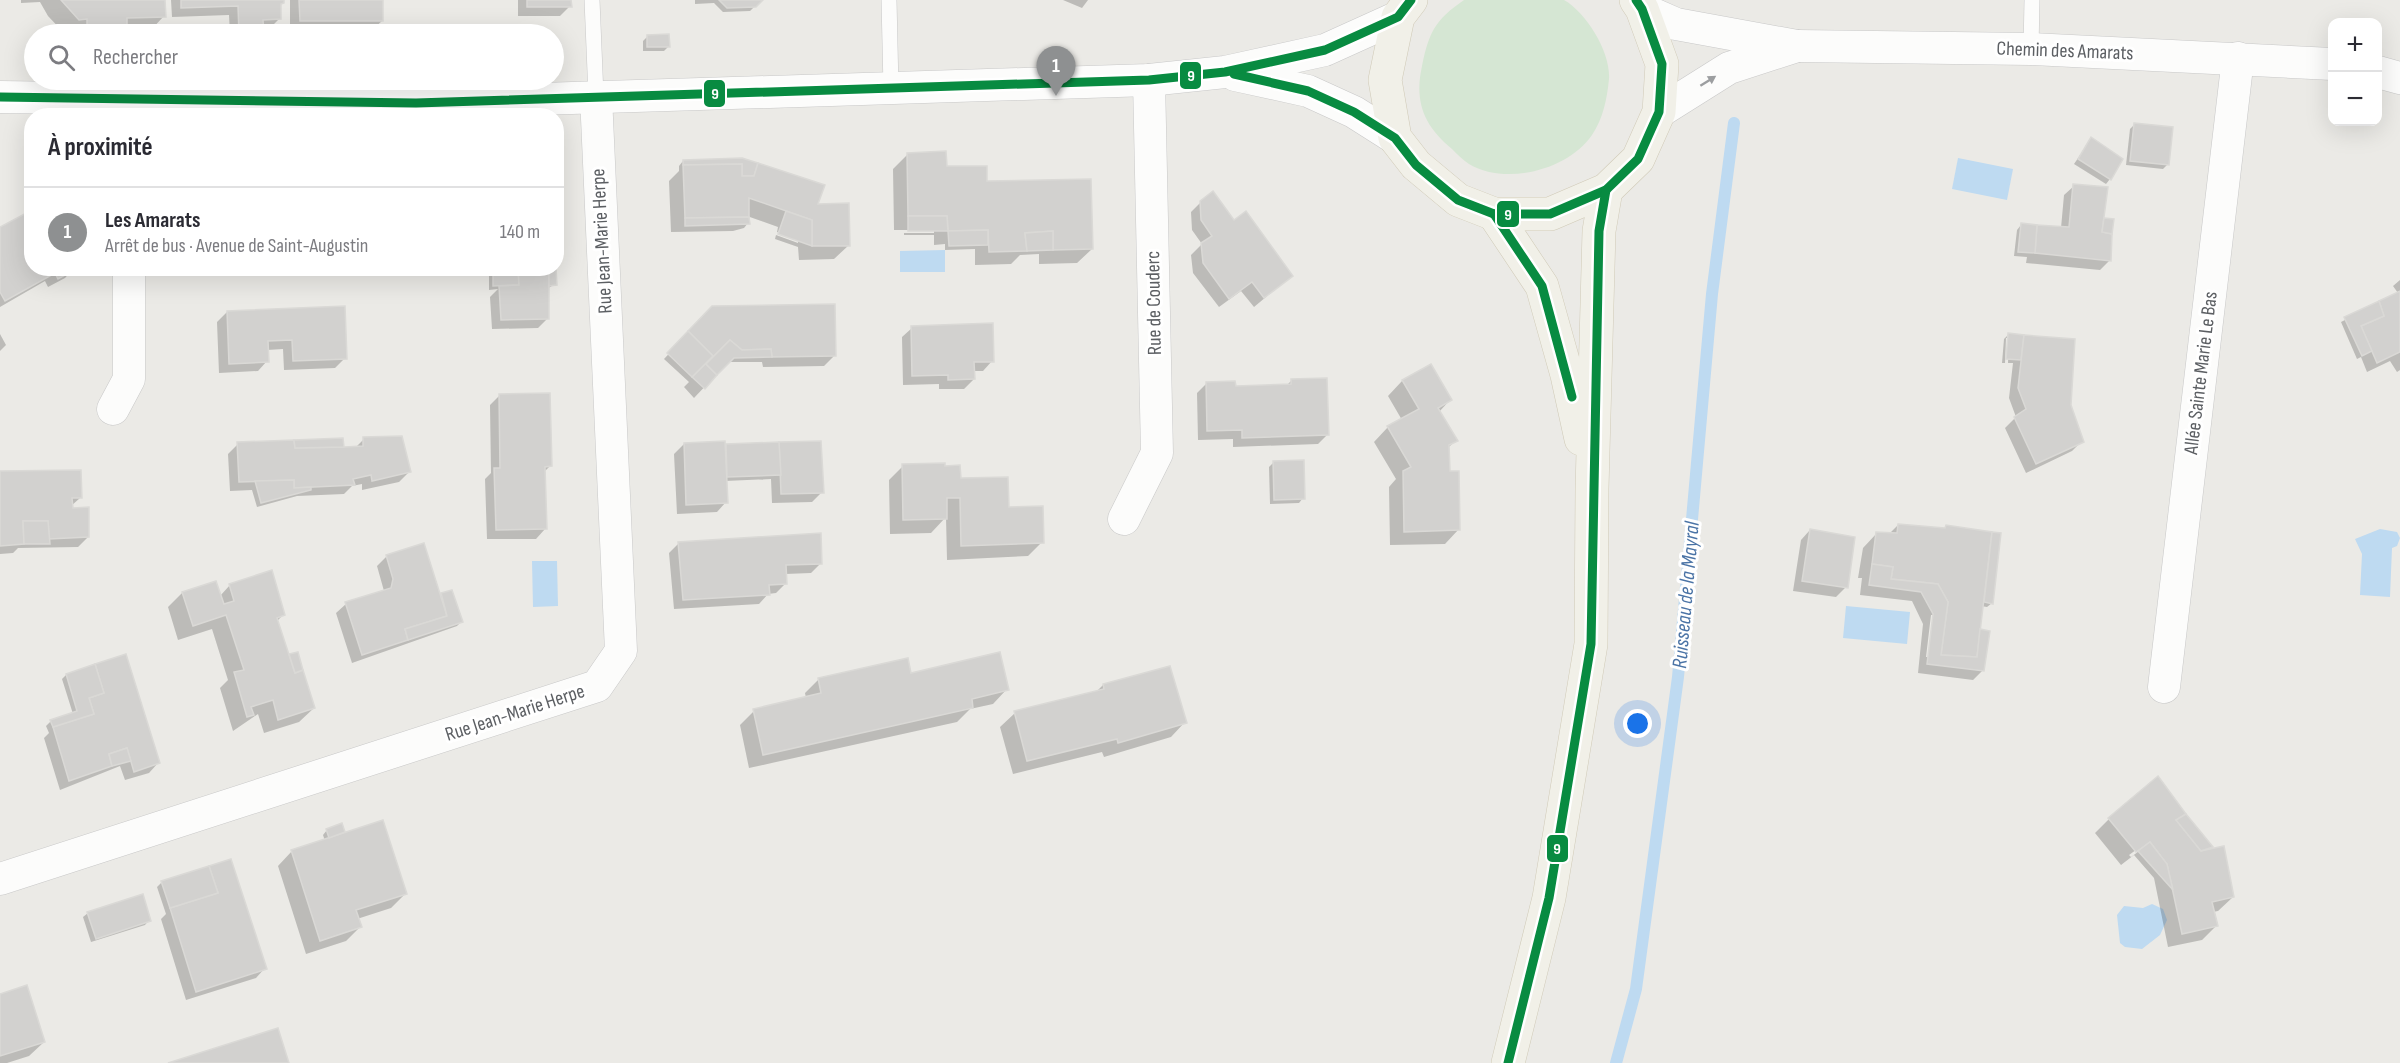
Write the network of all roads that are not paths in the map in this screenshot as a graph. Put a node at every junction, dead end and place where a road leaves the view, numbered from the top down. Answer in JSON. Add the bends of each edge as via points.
{"nodes":[{"id":1,"x":592,"y":0,"type":"edge"},
{"id":2,"x":889,"y":0,"type":"edge"},
{"id":3,"x":2032,"y":0,"type":"edge"},
{"id":4,"x":1639,"y":4,"type":"edge"},
{"id":5,"x":1404,"y":8,"type":"edge"},
{"id":6,"x":1797,"y":46,"type":"junction"},
{"id":7,"x":2031,"y":49,"type":"junction"},
{"id":8,"x":2238,"y":58,"type":"junction"},
{"id":9,"x":2328,"y":64,"type":"edge"},
{"id":10,"x":1225,"y":72,"type":"junction"},
{"id":11,"x":2382,"y":73,"type":"edge"},
{"id":12,"x":2400,"y":78,"type":"edge"},
{"id":13,"x":1149,"y":80,"type":"junction"},
{"id":14,"x":891,"y":88,"type":"junction"},
{"id":15,"x":596,"y":96,"type":"junction"},
{"id":16,"x":0,"y":97,"type":"edge"},
{"id":17,"x":129,"y":106,"type":"edge"},
{"id":18,"x":1659,"y":112,"type":"junction"},
{"id":19,"x":1395,"y":138,"type":"junction"},
{"id":20,"x":1606,"y":190,"type":"junction"},
{"id":21,"x":1494,"y":214,"type":"junction"},
{"id":22,"x":129,"y":276,"type":"edge"},
{"id":23,"x":113,"y":409,"type":"dead end"},
{"id":24,"x":1592,"y":489,"type":"junction"},
{"id":25,"x":1124,"y":519,"type":"dead end"},
{"id":26,"x":2164,"y":687,"type":"dead end"},
{"id":27,"x":0,"y":879,"type":"edge"},
{"id":28,"x":1508,"y":1063,"type":"edge"}],
"edges":[{"from":1,"to":15,"type":"lane"},
{"from":2,"to":14,"type":"lane"},
{"from":3,"to":7,"type":"lane"},
{"from":4,"to":6,"type":"street","name":"Chemin des Amarats","via":[[1676,24]]},
{"from":4,"to":18,"type":"main road","via":[[1662,64]]},
{"from":5,"to":10,"type":"street","via":[[1325,50]]},
{"from":5,"to":19,"type":"main road","via":[[1385,80]]},
{"from":6,"to":7,"type":"street","name":"Chemin des Amarats"},
{"from":18,"to":6,"type":"street","name":"Chemin des Amarats","one_way":true,"via":[[1729,68]]},
{"from":7,"to":8,"type":"street","name":"Chemin des Amarats"},
{"from":8,"to":9,"type":"street","name":"Chemin des Amarats"},
{"from":8,"to":26,"type":"street","name":"Allée Sainte Marie Le Bas"},
{"from":10,"to":13,"type":"street"},
{"from":10,"to":19,"type":"street","via":[[1308,91],[1354,112]]},
{"from":11,"to":12,"type":"street"},
{"from":13,"to":14,"type":"street"},
{"from":13,"to":25,"type":"street","name":"Rue de Couderc","via":[[1157,453]]},
{"from":14,"to":15,"type":"street"},
{"from":15,"to":17,"type":"street","via":[[416,103]]},
{"from":15,"to":27,"type":"street","name":"Rue Jean-Marie Herpe","via":[[621,651],[597,686]]},
{"from":16,"to":17,"type":"street"},
{"from":18,"to":20,"type":"main road","via":[[1638,159]]},
{"from":19,"to":21,"type":"main road","via":[[1416,165],[1458,200]]},
{"from":20,"to":21,"type":"main road","via":[[1550,214]]},
{"from":20,"to":24,"type":"main road","via":[[1599,231]]},
{"from":21,"to":24,"type":"main road","via":[[1542,286]]},
{"from":22,"to":23,"type":"street","via":[[129,379]]},
{"from":24,"to":28,"type":"main road","via":[[1591,644],[1549,898]]}]}
